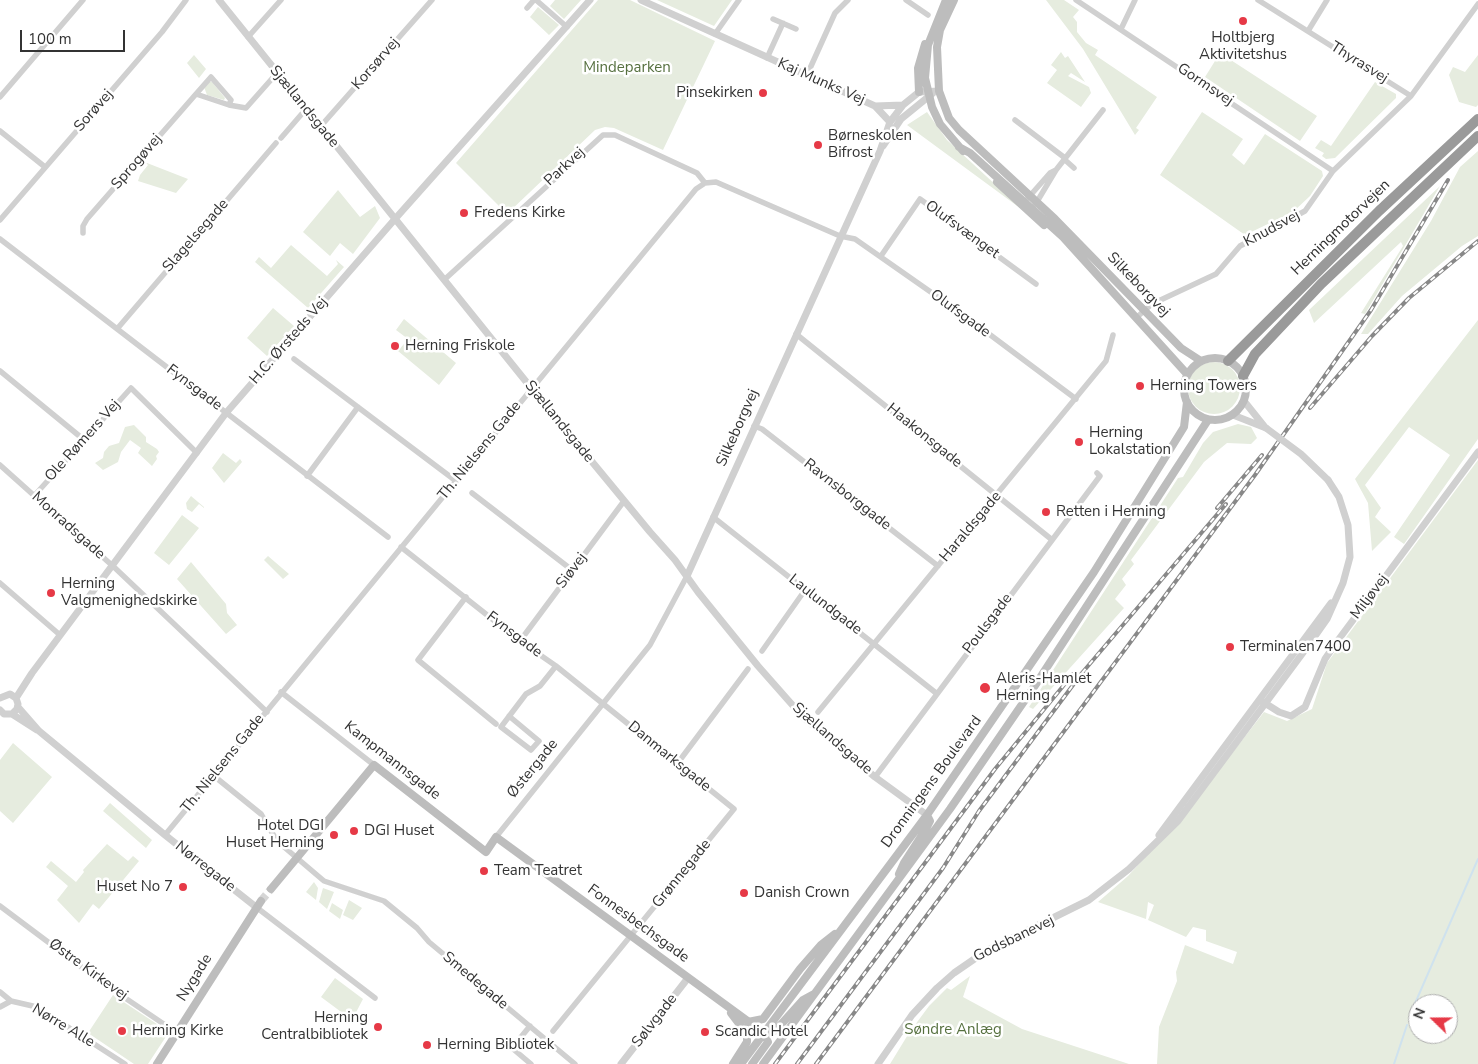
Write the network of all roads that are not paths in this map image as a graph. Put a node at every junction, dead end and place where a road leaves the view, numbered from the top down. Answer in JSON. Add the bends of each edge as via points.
{"nodes":[{"id":1,"x":83,"y":0,"type":"edge"},
{"id":2,"x":186,"y":0,"type":"edge"},
{"id":3,"x":219,"y":0,"type":"edge"},
{"id":4,"x":281,"y":0,"type":"edge"},
{"id":5,"x":432,"y":0,"type":"edge"},
{"id":6,"x":535,"y":0,"type":"edge"},
{"id":7,"x":590,"y":0,"type":"edge"},
{"id":8,"x":642,"y":0,"type":"edge"},
{"id":9,"x":739,"y":0,"type":"edge"},
{"id":10,"x":848,"y":0,"type":"edge"},
{"id":11,"x":906,"y":0,"type":"edge"},
{"id":12,"x":946,"y":0,"type":"edge"},
{"id":13,"x":954,"y":0,"type":"edge"},
{"id":14,"x":1076,"y":0,"type":"edge"},
{"id":15,"x":1135,"y":0,"type":"edge"},
{"id":16,"x":1258,"y":0,"type":"edge"},
{"id":17,"x":1328,"y":0,"type":"edge"},
{"id":18,"x":1478,"y":4,"type":"edge"},
{"id":19,"x":527,"y":8,"type":"dead end"},
{"id":20,"x":928,"y":14,"type":"dead end"},
{"id":21,"x":773,"y":19,"type":"dead end"},
{"id":22,"x":936,"y":22,"type":"junction"},
{"id":23,"x":783,"y":23,"type":"junction"},
{"id":24,"x":567,"y":27,"type":"junction"},
{"id":25,"x":796,"y":29,"type":"dead end"},
{"id":26,"x":1121,"y":29,"type":"junction"},
{"id":27,"x":1308,"y":31,"type":"junction"},
{"id":28,"x":715,"y":34,"type":"junction"},
{"id":29,"x":248,"y":38,"type":"junction"},
{"id":30,"x":767,"y":58,"type":"junction"},
{"id":31,"x":277,"y":73,"type":"junction"},
{"id":32,"x":807,"y":75,"type":"junction"},
{"id":33,"x":938,"y":90,"type":"junction"},
{"id":34,"x":918,"y":92,"type":"junction"},
{"id":35,"x":928,"y":93,"type":"junction"},
{"id":36,"x":196,"y":94,"type":"junction"},
{"id":37,"x":1410,"y":96,"type":"junction"},
{"id":38,"x":0,"y":97,"type":"edge"},
{"id":39,"x":229,"y":105,"type":"junction"},
{"id":40,"x":903,"y":105,"type":"junction"},
{"id":41,"x":875,"y":106,"type":"junction"},
{"id":42,"x":306,"y":109,"type":"junction"},
{"id":43,"x":1103,"y":110,"type":"dead end"},
{"id":44,"x":1478,"y":119,"type":"edge"},
{"id":45,"x":1015,"y":120,"type":"dead end"},
{"id":46,"x":890,"y":122,"type":"junction"},
{"id":47,"x":320,"y":127,"type":"junction"},
{"id":48,"x":0,"y":131,"type":"edge"},
{"id":49,"x":1478,"y":136,"type":"edge"},
{"id":50,"x":281,"y":138,"type":"dead end"},
{"id":51,"x":276,"y":144,"type":"dead end"},
{"id":52,"x":959,"y":147,"type":"junction"},
{"id":53,"x":880,"y":151,"type":"junction"},
{"id":54,"x":1065,"y":158,"type":"junction"},
{"id":55,"x":46,"y":167,"type":"junction"},
{"id":56,"x":1074,"y":168,"type":"dead end"},
{"id":57,"x":1056,"y":170,"type":"junction"},
{"id":58,"x":1333,"y":171,"type":"junction"},
{"id":59,"x":705,"y":183,"type":"junction"},
{"id":60,"x":1028,"y":198,"type":"junction"},
{"id":61,"x":1035,"y":205,"type":"junction"},
{"id":62,"x":394,"y":219,"type":"junction"},
{"id":63,"x":0,"y":220,"type":"edge"},
{"id":64,"x":83,"y":233,"type":"dead end"},
{"id":65,"x":840,"y":236,"type":"junction"},
{"id":66,"x":0,"y":239,"type":"edge"},
{"id":67,"x":1076,"y":253,"type":"junction"},
{"id":68,"x":881,"y":256,"type":"junction"},
{"id":69,"x":444,"y":280,"type":"junction"},
{"id":70,"x":1036,"y":284,"type":"dead end"},
{"id":71,"x":1144,"y":310,"type":"junction"},
{"id":72,"x":1137,"y":317,"type":"junction"},
{"id":73,"x":117,"y":329,"type":"junction"},
{"id":74,"x":796,"y":334,"type":"junction"},
{"id":75,"x":1113,"y":335,"type":"dead end"},
{"id":76,"x":294,"y":358,"type":"dead end"},
{"id":77,"x":1201,"y":361,"type":"junction"},
{"id":78,"x":1228,"y":361,"type":"junction"},
{"id":79,"x":0,"y":371,"type":"edge"},
{"id":80,"x":1188,"y":374,"type":"junction"},
{"id":81,"x":1243,"y":376,"type":"junction"},
{"id":82,"x":532,"y":389,"type":"junction"},
{"id":83,"x":1076,"y":399,"type":"junction"},
{"id":84,"x":1244,"y":401,"type":"junction"},
{"id":85,"x":1186,"y":402,"type":"junction"},
{"id":86,"x":358,"y":407,"type":"junction"},
{"id":87,"x":226,"y":412,"type":"junction"},
{"id":88,"x":1233,"y":415,"type":"junction"},
{"id":89,"x":1208,"y":420,"type":"junction"},
{"id":90,"x":754,"y":426,"type":"junction"},
{"id":91,"x":1266,"y":428,"type":"junction"},
{"id":92,"x":83,"y":439,"type":"junction"},
{"id":93,"x":197,"y":452,"type":"junction"},
{"id":94,"x":1478,"y":452,"type":"edge"},
{"id":95,"x":0,"y":465,"type":"edge"},
{"id":96,"x":1096,"y":473,"type":"dead end"},
{"id":97,"x":306,"y":476,"type":"junction"},
{"id":98,"x":456,"y":481,"type":"junction"},
{"id":99,"x":472,"y":493,"type":"dead end"},
{"id":100,"x":34,"y":496,"type":"junction"},
{"id":101,"x":998,"y":496,"type":"junction"},
{"id":102,"x":624,"y":501,"type":"junction"},
{"id":103,"x":713,"y":517,"type":"junction"},
{"id":104,"x":388,"y":537,"type":"dead end"},
{"id":105,"x":1051,"y":539,"type":"junction"},
{"id":106,"x":401,"y":547,"type":"junction"},
{"id":107,"x":112,"y":566,"type":"junction"},
{"id":108,"x":938,"y":566,"type":"junction"},
{"id":109,"x":572,"y":570,"type":"junction"},
{"id":110,"x":686,"y":576,"type":"junction"},
{"id":111,"x":0,"y":583,"type":"edge"},
{"id":112,"x":805,"y":590,"type":"junction"},
{"id":113,"x":466,"y":597,"type":"junction"},
{"id":114,"x":60,"y":635,"type":"junction"},
{"id":115,"x":520,"y":641,"type":"junction"},
{"id":116,"x":874,"y":644,"type":"junction"},
{"id":117,"x":762,"y":651,"type":"dead end"},
{"id":118,"x":556,"y":666,"type":"junction"},
{"id":119,"x":748,"y":669,"type":"dead end"},
{"id":120,"x":282,"y":692,"type":"junction"},
{"id":121,"x":936,"y":693,"type":"junction"},
{"id":122,"x":6,"y":696,"type":"edge"},
{"id":123,"x":1264,"y":702,"type":"junction"},
{"id":124,"x":603,"y":705,"type":"junction"},
{"id":125,"x":18,"y":707,"type":"junction"},
{"id":126,"x":267,"y":712,"type":"junction"},
{"id":127,"x":818,"y":712,"type":"dead end"},
{"id":128,"x":4,"y":714,"type":"edge"},
{"id":129,"x":509,"y":716,"type":"junction"},
{"id":130,"x":496,"y":724,"type":"dead end"},
{"id":131,"x":39,"y":731,"type":"junction"},
{"id":132,"x":677,"y":764,"type":"junction"},
{"id":133,"x":374,"y":765,"type":"junction"},
{"id":134,"x":214,"y":776,"type":"junction"},
{"id":135,"x":875,"y":777,"type":"junction"},
{"id":136,"x":950,"y":809,"type":"junction"},
{"id":137,"x":734,"y":810,"type":"joint"},
{"id":138,"x":927,"y":815,"type":"junction"},
{"id":139,"x":165,"y":835,"type":"junction"},
{"id":140,"x":496,"y":836,"type":"junction"},
{"id":141,"x":486,"y":852,"type":"joint"},
{"id":142,"x":297,"y":858,"type":"junction"},
{"id":143,"x":895,"y":886,"type":"junction"},
{"id":144,"x":271,"y":889,"type":"tunnel mouth"},
{"id":145,"x":259,"y":904,"type":"junction"},
{"id":146,"x":0,"y":906,"type":"edge"},
{"id":147,"x":844,"y":927,"type":"junction"},
{"id":148,"x":632,"y":936,"type":"junction"},
{"id":149,"x":688,"y":978,"type":"junction"},
{"id":150,"x":0,"y":992,"type":"edge"},
{"id":151,"x":815,"y":994,"type":"junction"},
{"id":152,"x":375,"y":998,"type":"dead end"},
{"id":153,"x":12,"y":1001,"type":"junction"},
{"id":154,"x":0,"y":1007,"type":"edge"},
{"id":155,"x":729,"y":1009,"type":"junction"},
{"id":156,"x":748,"y":1022,"type":"junction"},
{"id":157,"x":530,"y":1026,"type":"junction"},
{"id":158,"x":553,"y":1031,"type":"dead end"},
{"id":159,"x":177,"y":1033,"type":"junction"},
{"id":160,"x":764,"y":1033,"type":"junction"},
{"id":161,"x":890,"y":1047,"type":"junction"},
{"id":162,"x":125,"y":1064,"type":"edge"},
{"id":163,"x":157,"y":1064,"type":"edge"},
{"id":164,"x":531,"y":1064,"type":"edge"},
{"id":165,"x":575,"y":1064,"type":"edge"},
{"id":166,"x":621,"y":1064,"type":"edge"},
{"id":167,"x":733,"y":1064,"type":"edge"},
{"id":168,"x":741,"y":1064,"type":"edge"},
{"id":169,"x":752,"y":1064,"type":"edge"},
{"id":170,"x":763,"y":1064,"type":"edge"},
{"id":171,"x":878,"y":1064,"type":"edge"},
{"id":172,"x":884,"y":1064,"type":"edge"}],
"edges":[{"from":1,"to":38,"type":"street"},
{"from":2,"to":55,"type":"street","name":"Sorøvej"},
{"from":3,"to":29,"type":"street","name":"Sjællandsgade"},
{"from":4,"to":29,"type":"street"},
{"from":5,"to":47,"type":"street","name":"Korsørvej"},
{"from":6,"to":19,"type":"street"},
{"from":6,"to":24,"type":"street"},
{"from":7,"to":24,"type":"street","name":"H.C. Ørsteds Vej"},
{"from":8,"to":28,"type":"street","name":"Kaj Munks Vej"},
{"from":9,"to":28,"type":"street"},
{"from":10,"to":32,"type":"street","via":[[835,13]]},
{"from":11,"to":20,"type":"street"},
{"from":12,"to":22,"type":"main road","name":"Silkeborgvej"},
{"from":13,"to":33,"type":"main road","name":"Silkeborgvej","via":[[936,47]]},
{"from":14,"to":26,"type":"street","name":"Gormsvej"},
{"from":15,"to":26,"type":"street"},
{"from":16,"to":27,"type":"street","name":"Thyrasvej"},
{"from":17,"to":27,"type":"street"},
{"from":18,"to":37,"type":"street","name":"Knudsvej"},
{"from":21,"to":23,"type":"street"},
{"from":22,"to":34,"type":"main road","via":[[921,56]]},
{"from":22,"to":35,"type":"main road","name":"Silkeborgvej","via":[[926,61]]},
{"from":23,"to":25,"type":"street"},
{"from":23,"to":30,"type":"street","name":"Kaj Munks Vej"},
{"from":24,"to":62,"type":"street","name":"H.C. Ørsteds Vej"},
{"from":26,"to":58,"type":"street","name":"Gormsvej"},
{"from":27,"to":37,"type":"street","name":"Thyrasvej"},
{"from":28,"to":30,"type":"street","name":"Kaj Munks Vej"},
{"from":29,"to":31,"type":"street","name":"Sjællandsgade"},
{"from":30,"to":32,"type":"street","name":"Kaj Munks Vej"},
{"from":31,"to":39,"type":"street","via":[[246,108]]},
{"from":31,"to":42,"type":"street","name":"Sjællandsgade"},
{"from":32,"to":41,"type":"street","name":"Kaj Munks Vej"},
{"from":33,"to":35,"type":"street","name":"Silkeborgvej"},
{"from":33,"to":60,"type":"main road","name":"Silkeborgvej","via":[[949,118],[959,130]]},
{"from":34,"to":35,"type":"street","name":"Silkeborgvej"},
{"from":34,"to":40,"type":"street","name":"Silkeborgvej"},
{"from":35,"to":52,"type":"main road","name":"Silkeborgvej","via":[[940,124]]},
{"from":35,"to":53,"type":"street","name":"Silkeborgvej","via":[[901,119]]},
{"from":36,"to":39,"type":"street"},
{"from":36,"to":39,"type":"street","name":"Sprogøvej","via":[[211,77],[231,100]]},
{"from":36,"to":64,"type":"street","name":"Sprogøvej","via":[[85,221]]},
{"from":37,"to":58,"type":"street","name":"Knudsvej"},
{"from":40,"to":41,"type":"street","name":"Kaj Munks Vej"},
{"from":40,"to":46,"type":"street","name":"Silkeborgvej"},
{"from":41,"to":46,"type":"street","name":"Kaj Munks Vej"},
{"from":42,"to":47,"type":"street","name":"Sjællandsgade"},
{"from":42,"to":50,"type":"street"},
{"from":43,"to":54,"type":"street"},
{"from":44,"to":78,"type":"highway","name":"Herningmotorvejen","via":[[1372,218]]},
{"from":45,"to":54,"type":"street"},
{"from":46,"to":53,"type":"street","name":"Silkeborgvej"},
{"from":47,"to":62,"type":"street","name":"Sjællandsgade"},
{"from":48,"to":55,"type":"street"},
{"from":49,"to":81,"type":"highway","name":"Herningmotorvejen","via":[[1308,298],[1256,354]]},
{"from":51,"to":73,"type":"street","name":"Slagelsegade"},
{"from":52,"to":60,"type":"main road","name":"Silkeborgvej"},
{"from":52,"to":67,"type":"main road","name":"Silkeborgvej"},
{"from":53,"to":65,"type":"street","name":"Silkeborgvej"},
{"from":54,"to":56,"type":"street"},
{"from":54,"to":57,"type":"street"},
{"from":55,"to":63,"type":"street","name":"Sorøvej"},
{"from":57,"to":60,"type":"street"},
{"from":57,"to":61,"type":"street"},
{"from":58,"to":71,"type":"street","name":"Knudsvej","via":[[1305,212],[1240,246],[1216,274]]},
{"from":59,"to":65,"type":"street","via":[[716,182]]},
{"from":59,"to":69,"type":"street","name":"Parkvej","via":[[702,175],[615,136],[603,135]]},
{"from":59,"to":82,"type":"street","name":"Th. Nielsens Gade","via":[[696,189]]},
{"from":60,"to":61,"type":"main road","name":"Silkeborgvej"},
{"from":61,"to":67,"type":"main road","name":"Silkeborgvej"},
{"from":61,"to":71,"type":"main road","name":"Silkeborgvej"},
{"from":62,"to":69,"type":"street","name":"Sjællandsgade"},
{"from":62,"to":87,"type":"street","name":"H.C. Ørsteds Vej"},
{"from":65,"to":68,"type":"street","name":"Olufsgade","via":[[855,239]]},
{"from":65,"to":74,"type":"street","name":"Silkeborgvej"},
{"from":66,"to":73,"type":"street","name":"Fynsgade"},
{"from":67,"to":72,"type":"main road","name":"Silkeborgvej"},
{"from":68,"to":70,"type":"street","name":"Olufsvænget","via":[[920,199]]},
{"from":68,"to":83,"type":"street","name":"Olufsgade"},
{"from":69,"to":82,"type":"street","name":"Sjællandsgade"},
{"from":71,"to":72,"type":"street","name":"Knudsvej"},
{"from":71,"to":77,"type":"main road","name":"Silkeborgvej","via":[[1181,348]]},
{"from":72,"to":80,"type":"main road","name":"Silkeborgvej"},
{"from":73,"to":87,"type":"street","name":"Fynsgade"},
{"from":74,"to":90,"type":"street","name":"Silkeborgvej"},
{"from":74,"to":101,"type":"street","name":"Haakonsgade"},
{"from":75,"to":83,"type":"street","name":"Haraldsgade","via":[[1106,361]]},
{"from":76,"to":86,"type":"street"},
{"from":77,"to":78,"type":"main road","via":[[1212,358]]},
{"from":77,"to":80,"type":"main road"},
{"from":78,"to":81,"type":"main road"},
{"from":79,"to":92,"type":"street"},
{"from":80,"to":85,"type":"main road","via":[[1184,388]]},
{"from":81,"to":84,"type":"main road","via":[[1246,388]]},
{"from":82,"to":98,"type":"street","name":"Th. Nielsens Gade"},
{"from":82,"to":102,"type":"street","name":"Sjællandsgade"},
{"from":83,"to":101,"type":"street","name":"Haraldsgade"},
{"from":84,"to":88,"type":"main road"},
{"from":84,"to":91,"type":"street","name":"Godsbanevej"},
{"from":85,"to":89,"type":"main road","via":[[1199,416]]},
{"from":85,"to":138,"type":"main road","name":"Dronningens Boulevard","via":[[1184,428],[1094,572]]},
{"from":86,"to":97,"type":"street"},
{"from":86,"to":98,"type":"street"},
{"from":87,"to":93,"type":"street","name":"H.C. Ørsteds Vej"},
{"from":87,"to":97,"type":"street","name":"Fynsgade"},
{"from":88,"to":89,"type":"main road"},
{"from":88,"to":91,"type":"street","name":"Godsbanevej"},
{"from":89,"to":136,"type":"main road","name":"Dronningens Boulevard","via":[[1036,684]]},
{"from":90,"to":103,"type":"street","name":"Silkeborgvej"},
{"from":90,"to":108,"type":"street","name":"Ravnsborggade"},
{"from":91,"to":123,"type":"street","name":"Godsbanevej","bridge":true,"via":[[1301,454],[1328,480],[1343,508],[1350,541],[1347,569],[1337,596]]},
{"from":92,"to":93,"type":"street","name":"Ole Rømers Vej","via":[[131,388]]},
{"from":92,"to":100,"type":"street","name":"Ole Rømers Vej"},
{"from":93,"to":107,"type":"street","name":"H.C. Ørsteds Vej"},
{"from":94,"to":123,"type":"street","name":"Miljøvej","via":[[1336,643],[1318,674],[1305,707],[1291,716]]},
{"from":95,"to":100,"type":"street","name":"Monradsgade"},
{"from":96,"to":105,"type":"street","name":"Poulsgade","via":[[1100,476]]},
{"from":97,"to":104,"type":"street","name":"Fynsgade"},
{"from":98,"to":106,"type":"street","name":"Th. Nielsens Gade"},
{"from":99,"to":109,"type":"street"},
{"from":100,"to":107,"type":"street","name":"Monradsgade"},
{"from":101,"to":105,"type":"street","name":"Haakonsgade"},
{"from":101,"to":108,"type":"street","name":"Haraldsgade"},
{"from":102,"to":109,"type":"street","name":"Siøvej"},
{"from":102,"to":110,"type":"street","name":"Sjællandsgade"},
{"from":103,"to":110,"type":"street","name":"Silkeborgvej"},
{"from":103,"to":112,"type":"street","name":"Laulundgade"},
{"from":105,"to":121,"type":"street","name":"Poulsgade"},
{"from":106,"to":113,"type":"street","name":"Fynsgade"},
{"from":106,"to":120,"type":"street","name":"Th. Nielsens Gade"},
{"from":107,"to":114,"type":"street","name":"H.C. Ørsteds Vej"},
{"from":107,"to":126,"type":"street","name":"Monradsgade"},
{"from":108,"to":116,"type":"street","name":"Haraldsgade"},
{"from":109,"to":115,"type":"street","name":"Siøvej"},
{"from":110,"to":124,"type":"street","name":"Silkeborgvej","via":[[652,642]]},
{"from":110,"to":135,"type":"street","name":"Sjællandsgade","via":[[803,717]]},
{"from":111,"to":114,"type":"street"},
{"from":112,"to":116,"type":"street","name":"Laulundgade"},
{"from":112,"to":117,"type":"street"},
{"from":113,"to":115,"type":"street","name":"Fynsgade"},
{"from":113,"to":130,"type":"street","via":[[418,660]]},
{"from":114,"to":122,"type":"street","name":"H.C. Ørsteds Vej","via":[[32,673]]},
{"from":115,"to":118,"type":"street","name":"Fynsgade"},
{"from":116,"to":121,"type":"street","name":"Laulundgade"},
{"from":116,"to":127,"type":"street","name":"Haraldsgade"},
{"from":118,"to":124,"type":"street","name":"Fynsgade"},
{"from":118,"to":129,"type":"street","via":[[540,686],[526,694]]},
{"from":119,"to":132,"type":"street"},
{"from":120,"to":126,"type":"street","name":"Th. Nielsens Gade"},
{"from":120,"to":133,"type":"street","name":"Kampmannsgade"},
{"from":121,"to":135,"type":"street","name":"Poulsgade"},
{"from":122,"to":125,"type":"street"},
{"from":123,"to":161,"type":"street","name":"Godsbanevej","via":[[1182,802],[1152,846],[1110,886],[1067,913],[986,951],[954,973],[922,1004]]},
{"from":124,"to":132,"type":"street","name":"Danmarksgade"},
{"from":124,"to":140,"type":"street","name":"Østergade"},
{"from":125,"to":128,"type":"street"},
{"from":125,"to":131,"type":"street","name":"Nørregade"},
{"from":126,"to":134,"type":"street","name":"Th. Nielsens Gade"},
{"from":128,"to":131,"type":"street","name":"Nørregade"},
{"from":129,"to":129,"type":"street","via":[[501,727],[531,750],[539,741]]},
{"from":131,"to":139,"type":"street","name":"Nørregade"},
{"from":132,"to":137,"type":"street","name":"Danmarksgade"},
{"from":133,"to":141,"type":"main road","name":"Kampmannsgade"},
{"from":133,"to":142,"type":"main road"},
{"from":134,"to":139,"type":"street","name":"Th. Nielsens Gade"},
{"from":134,"to":142,"type":"street","name":"Smedegade","via":[[261,814],[277,841]]},
{"from":135,"to":138,"type":"street","name":"Sjællandsgade"},
{"from":136,"to":138,"type":"main road","via":[[937,816]]},
{"from":136,"to":143,"type":"main road","name":"Dronningens Boulevard"},
{"from":137,"to":148,"type":"street","name":"Grønnegade"},
{"from":138,"to":143,"type":"main road","via":[[930,821],[904,863]]},
{"from":138,"to":147,"type":"main road","name":"Dronningens Boulevard"},
{"from":139,"to":145,"type":"street","name":"Nørregade"},
{"from":140,"to":141,"type":"main road","name":"Østergade"},
{"from":140,"to":148,"type":"main road","name":"Fonnesbechsgade"},
{"from":142,"to":144,"type":"main road"},
{"from":142,"to":157,"type":"street","name":"Smedegade","via":[[324,881],[384,902]]},
{"from":143,"to":151,"type":"main road","name":"Dronningens Boulevard"},
{"from":145,"to":152,"type":"street","name":"Nørregade"},
{"from":145,"to":159,"type":"main road","name":"Nygade"},
{"from":146,"to":159,"type":"street","name":"Østre Kirkevej","via":[[100,981]]},
{"from":147,"to":156,"type":"main road","via":[[821,945],[763,1019]]},
{"from":147,"to":160,"type":"main road","name":"Dronningens Boulevard"},
{"from":148,"to":149,"type":"main road","name":"Fonnesbechsgade"},
{"from":148,"to":158,"type":"street","name":"Grønnegade"},
{"from":149,"to":155,"type":"main road","name":"Fonnesbechsgade"},
{"from":149,"to":166,"type":"street","name":"Sølvgade"},
{"from":150,"to":153,"type":"street","name":"Nørre Alle"},
{"from":151,"to":160,"type":"main road","via":[[803,1000],[776,1030]]},
{"from":151,"to":170,"type":"main road","name":"Dronningens Boulevard"},
{"from":153,"to":154,"type":"street"},
{"from":153,"to":162,"type":"street","name":"Nørre Alle","via":[[37,1007]]},
{"from":155,"to":156,"type":"main road","name":"Fonnesbechsgade"},
{"from":155,"to":167,"type":"main road","via":[[746,1034],[747,1042]]},
{"from":156,"to":160,"type":"main road","name":"Fonnesbechsgade"},
{"from":157,"to":164,"type":"street","via":[[512,1048]]},
{"from":157,"to":165,"type":"street","name":"Smedegade"},
{"from":159,"to":163,"type":"main road","name":"Nygade"},
{"from":160,"to":168,"type":"main road","name":"Dronningens Boulevard"},
{"from":160,"to":169,"type":"main road","via":[[768,1042]]},
{"from":161,"to":171,"type":"street","name":"Godsbanevej"},
{"from":161,"to":172,"type":"street","name":"Godsbanevej"}]}
